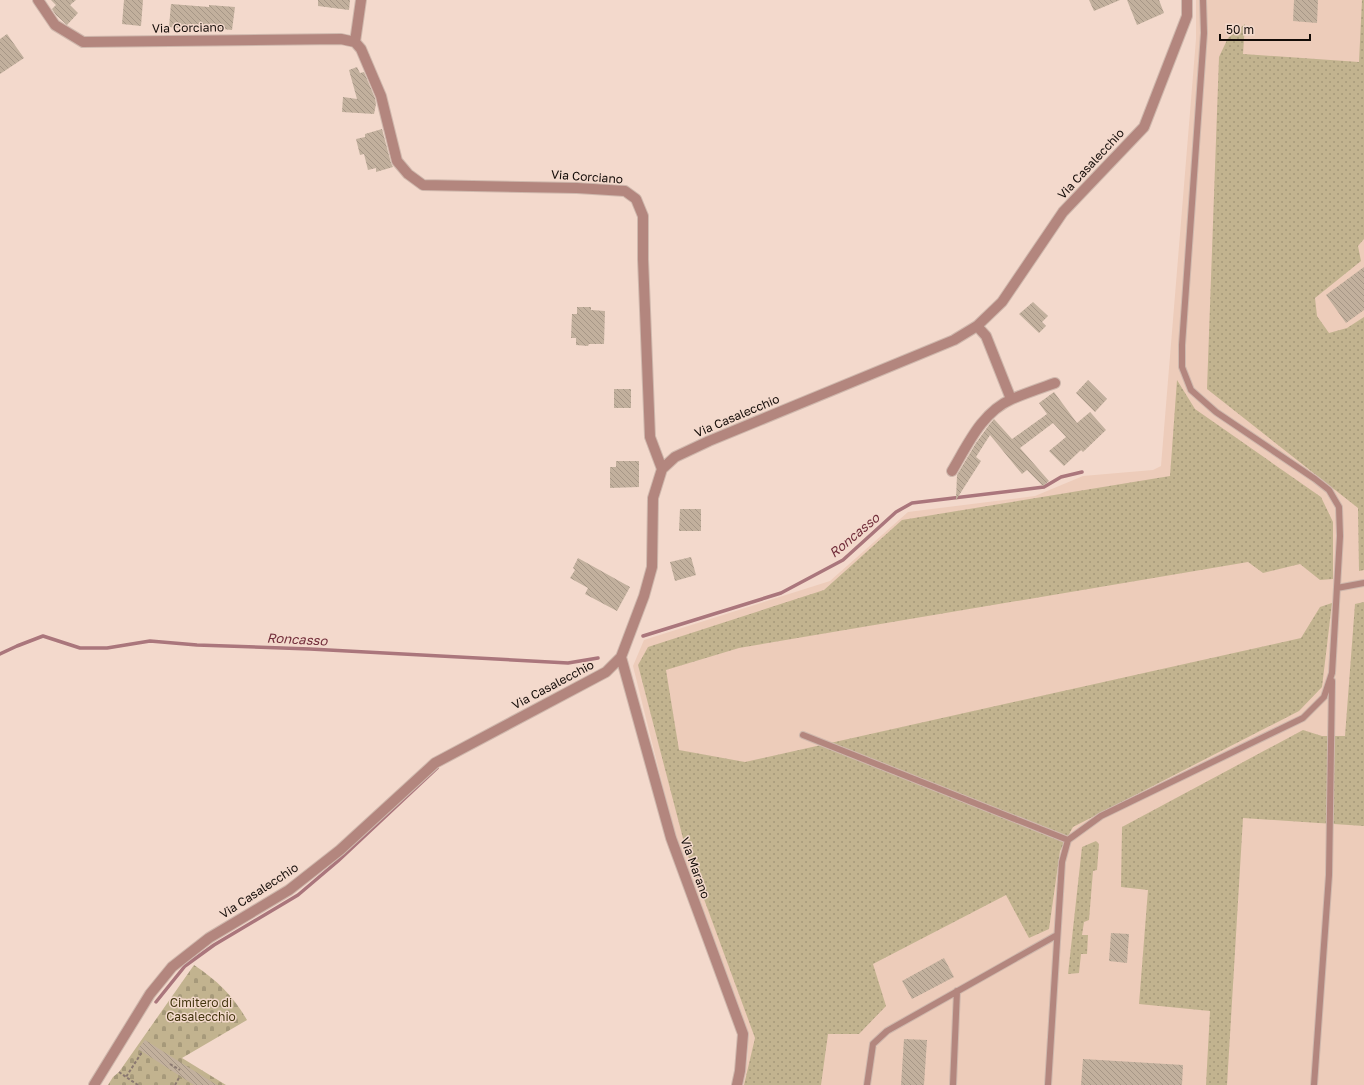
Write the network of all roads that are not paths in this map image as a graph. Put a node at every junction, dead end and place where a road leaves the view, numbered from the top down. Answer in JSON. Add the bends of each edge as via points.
{"nodes":[{"id":1,"x":38,"y":0,"type":"edge"},
{"id":2,"x":361,"y":0,"type":"edge"},
{"id":3,"x":1187,"y":0,"type":"edge"},
{"id":4,"x":1203,"y":0,"type":"edge"},
{"id":5,"x":355,"y":42,"type":"junction"},
{"id":6,"x":978,"y":326,"type":"junction"},
{"id":7,"x":1055,"y":383,"type":"dead end"},
{"id":8,"x":1011,"y":399,"type":"junction"},
{"id":9,"x":662,"y":469,"type":"junction"},
{"id":10,"x":952,"y":471,"type":"dead end"},
{"id":11,"x":1364,"y":583,"type":"edge"},
{"id":12,"x":1337,"y":588,"type":"junction"},
{"id":13,"x":621,"y":657,"type":"junction"},
{"id":14,"x":1332,"y":673,"type":"junction"},
{"id":15,"x":803,"y":734,"type":"dead end"},
{"id":16,"x":1068,"y":840,"type":"junction"},
{"id":17,"x":1057,"y":936,"type":"junction"},
{"id":18,"x":957,"y":991,"type":"junction"},
{"id":19,"x":94,"y":1085,"type":"edge"},
{"id":20,"x":737,"y":1085,"type":"edge"},
{"id":21,"x":867,"y":1085,"type":"edge"},
{"id":22,"x":953,"y":1085,"type":"edge"},
{"id":23,"x":1048,"y":1085,"type":"edge"},
{"id":24,"x":1314,"y":1085,"type":"edge"}],
"edges":[{"from":1,"to":5,"type":"street","name":"Via Corciano","via":[[55,25],[83,42],[341,39]]},
{"from":2,"to":5,"type":"street"},
{"from":3,"to":6,"type":"street","name":"Via Casalecchio","via":[[1187,16],[1144,127],[1063,212],[1002,302]]},
{"from":4,"to":12,"type":"lane","via":[[1204,33],[1182,367],[1191,390],[1216,412],[1329,490],[1338,507],[1340,536]]},
{"from":5,"to":9,"type":"street","name":"Via Corciano","via":[[361,48],[381,96],[397,161],[408,174],[423,185],[625,191],[636,200],[643,216],[642,259],[650,437]]},
{"from":6,"to":8,"type":"street","via":[[986,336]]},
{"from":6,"to":9,"type":"street","name":"Via Casalecchio","via":[[954,340],[708,441],[675,457]]},
{"from":7,"to":8,"type":"street"},
{"from":8,"to":10,"type":"street","via":[[996,409],[978,428]]},
{"from":9,"to":13,"type":"street","name":"Via Casalecchio","via":[[653,498],[652,567]]},
{"from":11,"to":12,"type":"lane"},
{"from":12,"to":14,"type":"lane"},
{"from":13,"to":19,"type":"street","name":"Via Casalecchio","via":[[606,672],[435,763],[340,850],[289,890],[209,938],[172,967],[150,994]]},
{"from":13,"to":20,"type":"street","name":"Via Marano","via":[[671,838],[743,1034]]},
{"from":14,"to":16,"type":"lane","via":[[1324,697],[1303,718],[1101,816]]},
{"from":14,"to":24,"type":"lane","via":[[1329,875]]},
{"from":15,"to":16,"type":"lane"},
{"from":16,"to":17,"type":"lane","via":[[1062,862]]},
{"from":17,"to":18,"type":"lane"},
{"from":17,"to":23,"type":"lane"},
{"from":18,"to":21,"type":"lane","via":[[887,1031],[873,1044]]},
{"from":18,"to":22,"type":"lane"}]}
